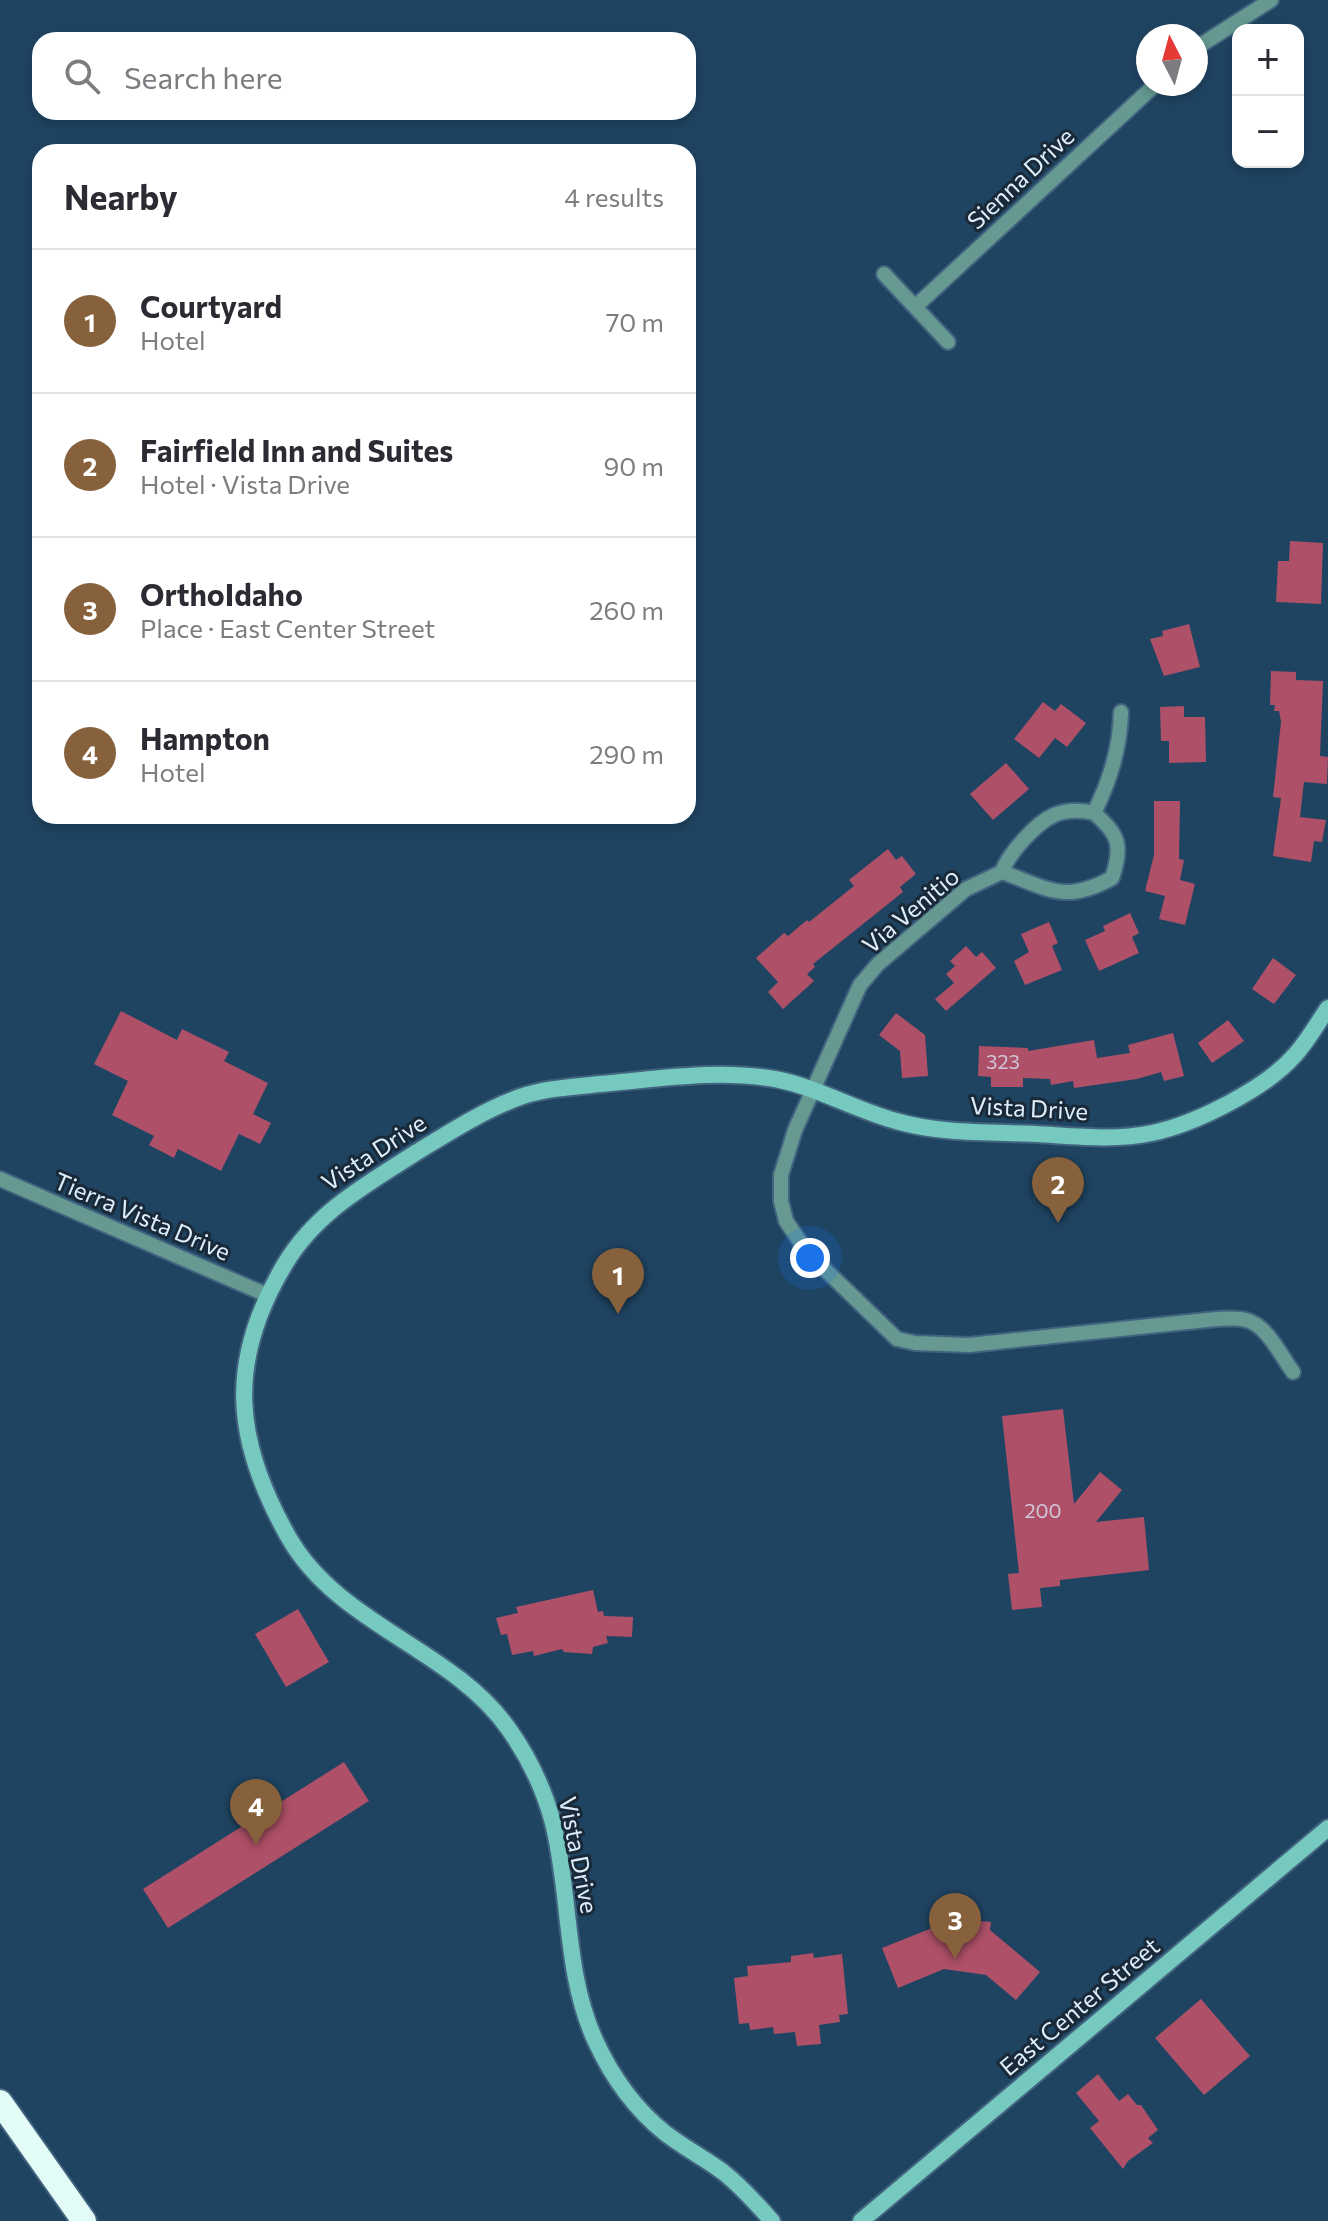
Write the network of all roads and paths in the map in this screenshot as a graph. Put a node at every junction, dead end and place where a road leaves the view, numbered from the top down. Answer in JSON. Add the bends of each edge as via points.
{"nodes":[{"id":1,"x":1271,"y":0,"type":"edge"},
{"id":2,"x":1208,"y":40,"type":"edge"},
{"id":3,"x":1143,"y":96,"type":"edge"},
{"id":4,"x":884,"y":274,"type":"dead end"},
{"id":5,"x":916,"y":306,"type":"junction"},
{"id":6,"x":948,"y":342,"type":"dead end"},
{"id":7,"x":1121,"y":712,"type":"dead end"},
{"id":8,"x":1094,"y":813,"type":"junction"},
{"id":9,"x":1002,"y":872,"type":"junction"},
{"id":10,"x":1328,"y":1008,"type":"edge"},
{"id":11,"x":814,"y":1091,"type":"junction"},
{"id":12,"x":0,"y":1179,"type":"edge"},
{"id":13,"x":267,"y":1295,"type":"junction"},
{"id":14,"x":1293,"y":1372,"type":"dead end"},
{"id":15,"x":1328,"y":1828,"type":"edge"},
{"id":16,"x":0,"y":2102,"type":"edge"},
{"id":17,"x":84,"y":2221,"type":"edge"},
{"id":18,"x":772,"y":2221,"type":"edge"},
{"id":19,"x":861,"y":2221,"type":"edge"}],
"edges":[{"from":1,"to":2,"type":"street"},
{"from":3,"to":5,"type":"street","name":"Sienna Drive"},
{"from":4,"to":5,"type":"street"},
{"from":5,"to":6,"type":"street"},
{"from":7,"to":8,"type":"street","via":[[1117,756]]},
{"from":8,"to":9,"type":"street","via":[[1053,815],[1007,857]]},
{"from":8,"to":9,"type":"street","via":[[1116,838],[1119,859],[1112,878],[1093,889],[1063,894]]},
{"from":9,"to":11,"type":"street","name":"Via Venitio","via":[[966,889],[878,964],[860,985]]},
{"from":10,"to":11,"type":"street","name":"Vista Drive","via":[[1292,1059],[1251,1090],[1196,1120],[1149,1134],[1096,1137],[905,1124]]},
{"from":11,"to":13,"type":"street","name":"Vista Drive","via":[[779,1080],[697,1075],[519,1097],[334,1205],[294,1250]]},
{"from":11,"to":14,"type":"street","name":"Via Venitio","via":[[781,1175],[786,1221],[807,1252],[897,1339],[969,1345],[1236,1319],[1261,1329]]},
{"from":12,"to":13,"type":"street","name":"Tierra Vista Drive"},
{"from":13,"to":18,"type":"street","name":"Vista Drive","via":[[247,1357],[244,1424],[265,1492],[292,1545],[351,1605],[465,1684],[511,1732],[535,1773],[553,1824],[583,2011],[614,2076],[643,2114],[726,2174]]},
{"from":15,"to":19,"type":"street","name":"East Center Street"},
{"from":16,"to":17,"type":"highway"}]}
